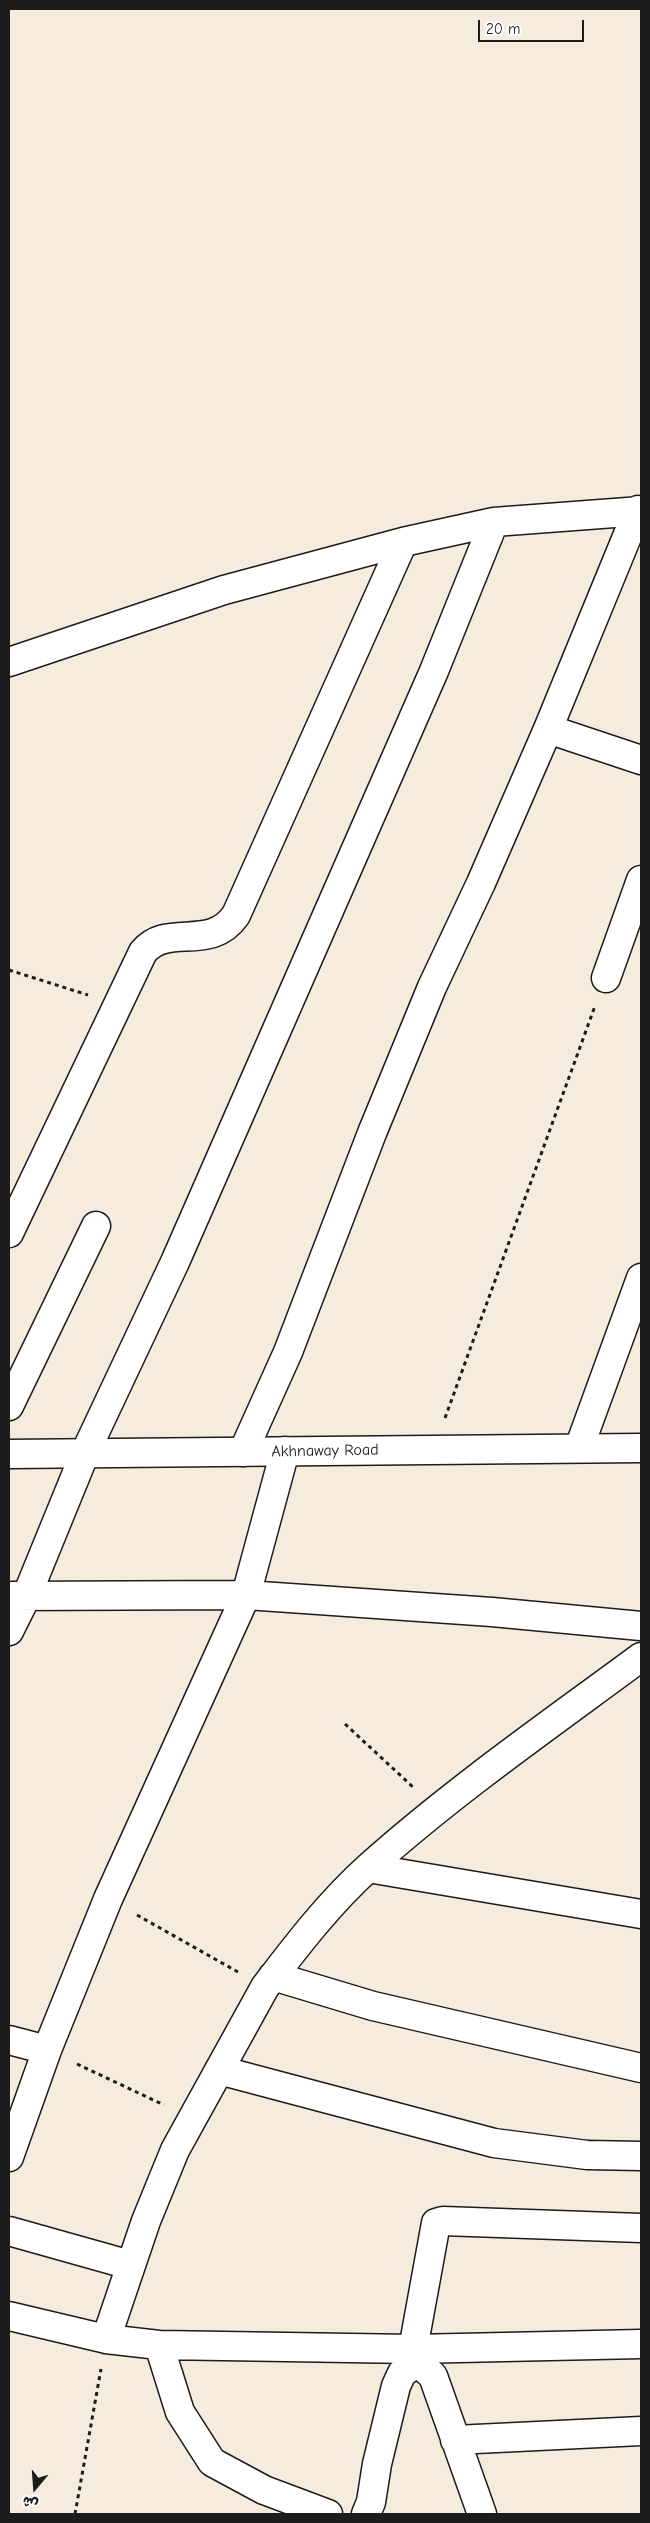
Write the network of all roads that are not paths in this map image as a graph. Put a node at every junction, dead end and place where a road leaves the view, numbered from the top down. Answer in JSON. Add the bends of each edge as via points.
{"nodes":[{"id":1,"x":640,"y":510,"type":"edge"},
{"id":2,"x":494,"y":522,"type":"junction"},
{"id":3,"x":403,"y":542,"type":"junction"},
{"id":4,"x":9,"y":662,"type":"edge"},
{"id":5,"x":548,"y":729,"type":"junction"},
{"id":6,"x":641,"y":760,"type":"edge"},
{"id":7,"x":641,"y":880,"type":"edge"},
{"id":8,"x":606,"y":978,"type":"road end"},
{"id":9,"x":96,"y":1226,"type":"dead end"},
{"id":10,"x":9,"y":1233,"type":"edge"},
{"id":11,"x":641,"y":1278,"type":"edge"},
{"id":12,"x":9,"y":1406,"type":"edge"},
{"id":13,"x":579,"y":1448,"type":"junction"},
{"id":14,"x":641,"y":1448,"type":"edge"},
{"id":15,"x":285,"y":1451,"type":"junction"},
{"id":16,"x":243,"y":1452,"type":"junction"},
{"id":17,"x":85,"y":1453,"type":"junction"},
{"id":18,"x":9,"y":1454,"type":"edge"},
{"id":19,"x":18,"y":1595,"type":"edge"},
{"id":20,"x":246,"y":1595,"type":"junction"},
{"id":21,"x":641,"y":1626,"type":"edge"},
{"id":22,"x":9,"y":1631,"type":"edge"},
{"id":23,"x":641,"y":1657,"type":"edge"},
{"id":24,"x":368,"y":1868,"type":"junction"},
{"id":25,"x":641,"y":1914,"type":"edge"},
{"id":26,"x":269,"y":1981,"type":"junction"},
{"id":27,"x":9,"y":2040,"type":"edge"},
{"id":28,"x":47,"y":2050,"type":"junction"},
{"id":29,"x":641,"y":2068,"type":"edge"},
{"id":30,"x":220,"y":2070,"type":"junction"},
{"id":31,"x":641,"y":2156,"type":"edge"},
{"id":32,"x":9,"y":2157,"type":"edge"},
{"id":33,"x":641,"y":2228,"type":"edge"},
{"id":34,"x":9,"y":2231,"type":"edge"},
{"id":35,"x":130,"y":2265,"type":"junction"},
{"id":36,"x":9,"y":2316,"type":"edge"},
{"id":37,"x":106,"y":2339,"type":"junction"},
{"id":38,"x":641,"y":2344,"type":"edge"},
{"id":39,"x":159,"y":2345,"type":"junction"},
{"id":40,"x":414,"y":2357,"type":"junction"},
{"id":41,"x":641,"y":2432,"type":"edge"},
{"id":42,"x":455,"y":2440,"type":"junction"},
{"id":43,"x":328,"y":2514,"type":"edge"},
{"id":44,"x":366,"y":2514,"type":"edge"},
{"id":45,"x":482,"y":2514,"type":"edge"}],
"edges":[{"from":1,"to":2,"type":"street"},
{"from":1,"to":5,"type":"street"},
{"from":2,"to":3,"type":"street"},
{"from":2,"to":17,"type":"street","via":[[434,671],[175,1262]]},
{"from":3,"to":4,"type":"street","via":[[224,590]]},
{"from":3,"to":10,"type":"street","via":[[236,916],[217,933],[152,943],[143,952]]},
{"from":5,"to":6,"type":"street"},
{"from":5,"to":16,"type":"street","via":[[482,883],[432,987],[288,1352]]},
{"from":7,"to":8,"type":"street"},
{"from":9,"to":12,"type":"street"},
{"from":11,"to":13,"type":"street"},
{"from":13,"to":14,"type":"street","name":"Akhnaway Road"},
{"from":13,"to":15,"type":"street","name":"Akhnaway Road"},
{"from":15,"to":16,"type":"street","name":"Akhnaway Road"},
{"from":15,"to":20,"type":"street"},
{"from":16,"to":17,"type":"street","name":"Akhnaway Road"},
{"from":17,"to":18,"type":"street","name":"Akhnaway Road"},
{"from":17,"to":19,"type":"street"},
{"from":19,"to":20,"type":"street"},
{"from":19,"to":22,"type":"street"},
{"from":20,"to":21,"type":"street"},
{"from":20,"to":28,"type":"street","via":[[108,1899]]},
{"from":23,"to":24,"type":"street","via":[[438,1810]]},
{"from":24,"to":25,"type":"street"},
{"from":24,"to":26,"type":"street","via":[[319,1919]]},
{"from":26,"to":29,"type":"street"},
{"from":26,"to":30,"type":"street"},
{"from":27,"to":28,"type":"street"},
{"from":28,"to":32,"type":"street"},
{"from":30,"to":31,"type":"street","via":[[494,2142],[587,2155]]},
{"from":30,"to":35,"type":"street","via":[[161,2181]]},
{"from":33,"to":40,"type":"street","via":[[436,2223]]},
{"from":34,"to":35,"type":"street"},
{"from":35,"to":37,"type":"street"},
{"from":36,"to":37,"type":"street"},
{"from":37,"to":39,"type":"street"},
{"from":38,"to":40,"type":"street"},
{"from":39,"to":40,"type":"street"},
{"from":39,"to":43,"type":"street","via":[[180,2412],[212,2462],[264,2490]]},
{"from":40,"to":42,"type":"street","via":[[433,2376]]},
{"from":40,"to":44,"type":"street","via":[[396,2386]]},
{"from":41,"to":42,"type":"street"},
{"from":42,"to":45,"type":"street"}]}
